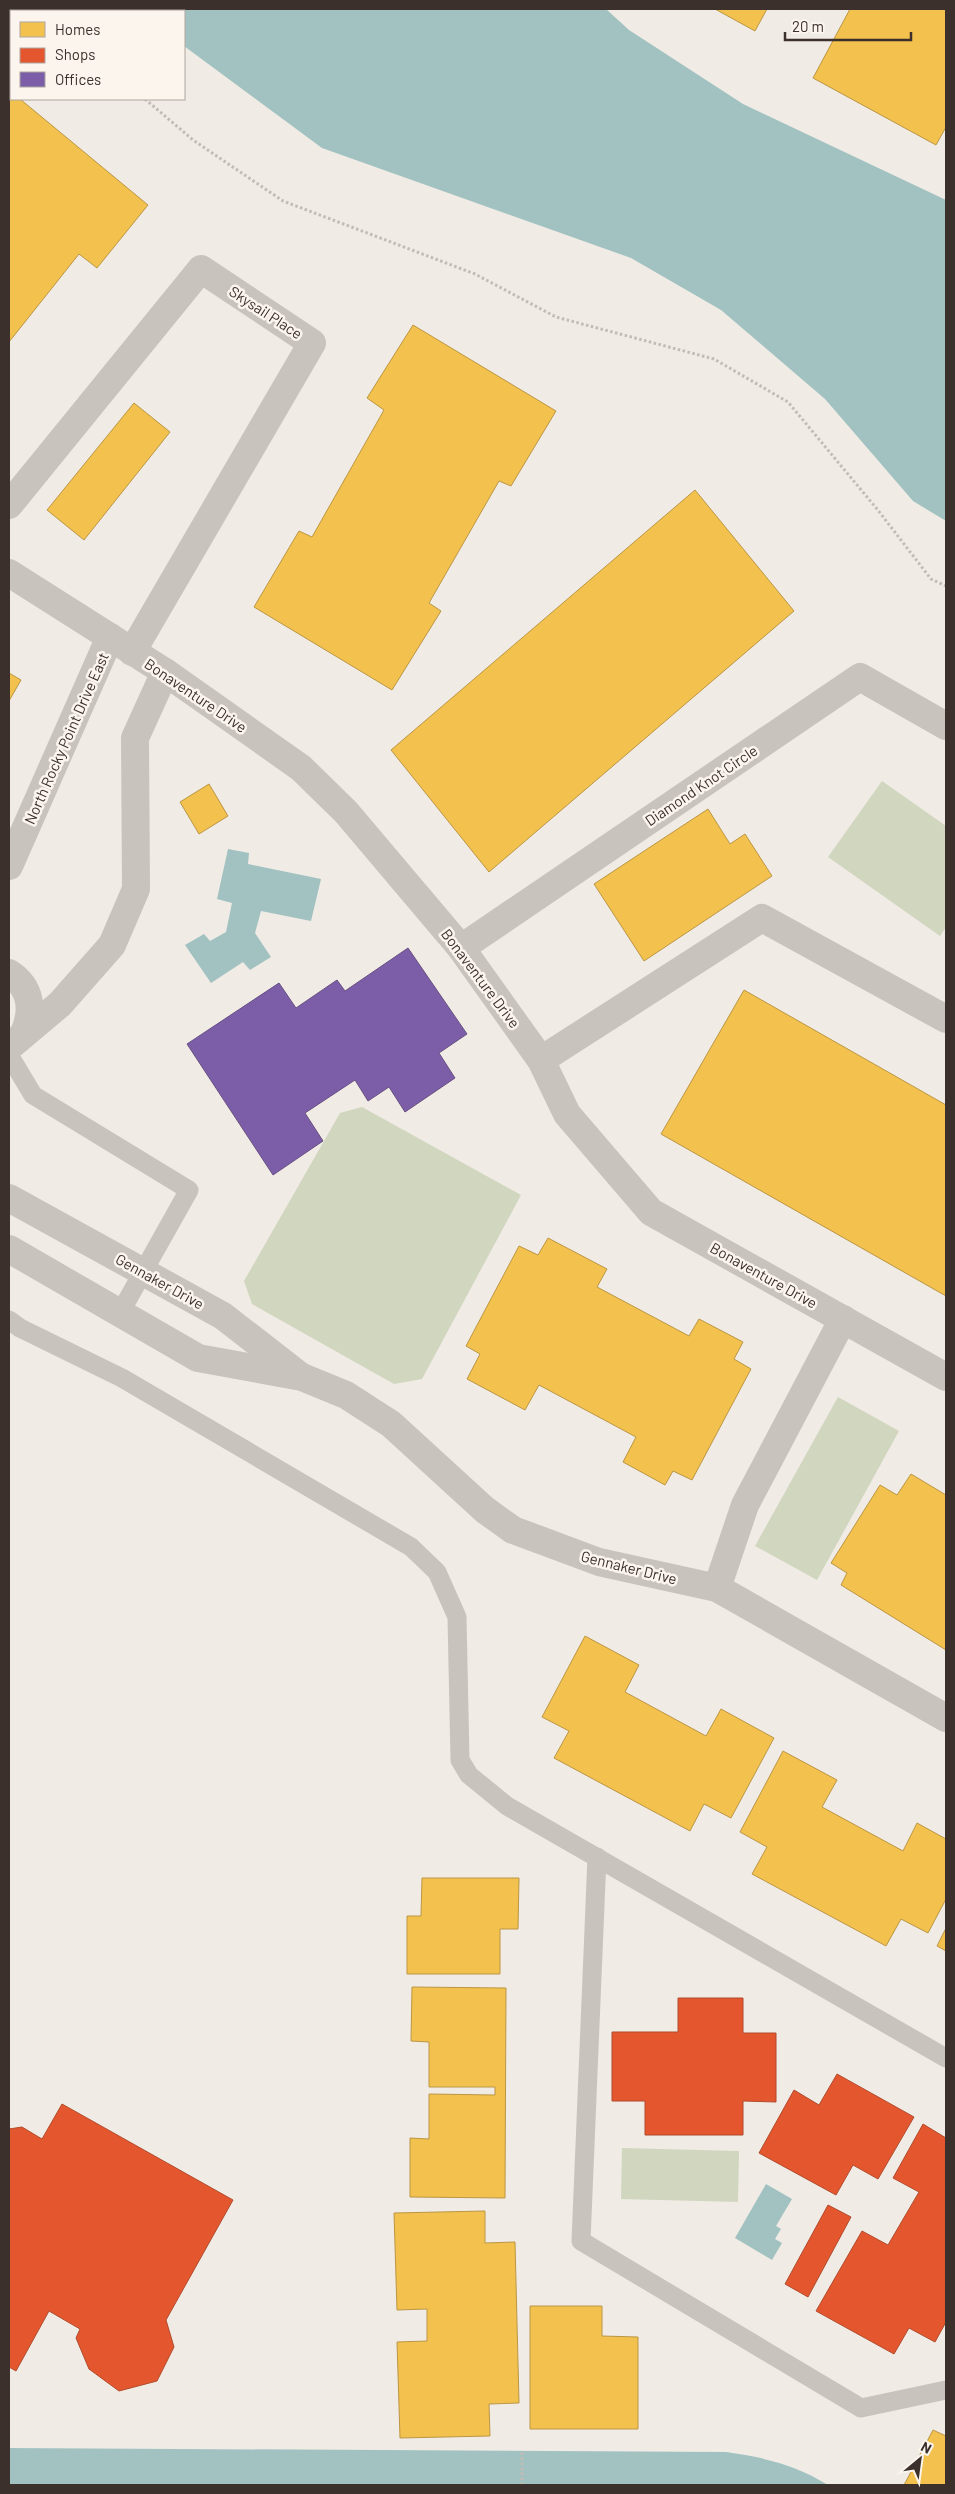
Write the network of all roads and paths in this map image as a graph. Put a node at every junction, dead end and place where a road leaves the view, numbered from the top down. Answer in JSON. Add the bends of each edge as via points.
{"nodes":[{"id":1,"x":146,"y":100,"type":"edge"},
{"id":2,"x":9,"y":505,"type":"edge"},
{"id":3,"x":9,"y":573,"type":"edge"},
{"id":4,"x":946,"y":586,"type":"edge"},
{"id":5,"x":121,"y":644,"type":"junction"},
{"id":6,"x":165,"y":672,"type":"junction"},
{"id":7,"x":946,"y":726,"type":"edge"},
{"id":8,"x":9,"y":866,"type":"edge"},
{"id":9,"x":461,"y":948,"type":"junction"},
{"id":10,"x":9,"y":973,"type":"edge"},
{"id":11,"x":946,"y":1019,"type":"edge"},
{"id":12,"x":16,"y":1040,"type":"edge"},
{"id":13,"x":9,"y":1055,"type":"edge"},
{"id":14,"x":541,"y":1060,"type":"junction"},
{"id":15,"x":9,"y":1198,"type":"edge"},
{"id":16,"x":9,"y":1249,"type":"edge"},
{"id":17,"x":143,"y":1272,"type":"junction"},
{"id":18,"x":120,"y":1313,"type":"junction"},
{"id":19,"x":843,"y":1319,"type":"junction"},
{"id":20,"x":13,"y":1324,"type":"edge"},
{"id":21,"x":302,"y":1377,"type":"junction"},
{"id":22,"x":946,"y":1378,"type":"edge"},
{"id":23,"x":717,"y":1588,"type":"junction"},
{"id":24,"x":946,"y":1718,"type":"edge"},
{"id":25,"x":596,"y":1857,"type":"junction"},
{"id":26,"x":946,"y":2058,"type":"edge"},
{"id":27,"x":946,"y":2390,"type":"edge"},
{"id":28,"x":522,"y":2452,"type":"dead end"},
{"id":29,"x":522,"y":2485,"type":"edge"}],
"edges":[{"from":1,"to":4,"type":"path","via":[[193,140],[283,201],[475,274],[556,317],[714,359],[788,402],[931,579]]},
{"from":2,"to":5,"type":"street","name":"Skysail Place","via":[[201,269],[312,343]]},
{"from":3,"to":5,"type":"street","name":"Bonaventure Drive"},
{"from":5,"to":6,"type":"street","name":"Bonaventure Drive"},
{"from":5,"to":8,"type":"street","name":"North Rocky Point Drive East"},
{"from":6,"to":9,"type":"street","name":"Bonaventure Drive","via":[[301,768],[346,812]]},
{"from":6,"to":12,"type":"street","via":[[135,738],[136,888],[112,945],[60,1004]]},
{"from":7,"to":9,"type":"street","name":"Diamond Knot Circle","via":[[860,677]]},
{"from":9,"to":14,"type":"street","name":"Bonaventure Drive"},
{"from":10,"to":12,"type":"street","via":[[26,990],[30,1004],[30,1019]]},
{"from":11,"to":14,"type":"street","via":[[762,918]]},
{"from":13,"to":17,"type":"lane","via":[[33,1095],[189,1190]]},
{"from":14,"to":19,"type":"street","name":"Bonaventure Drive","via":[[567,1114],[651,1212]]},
{"from":15,"to":17,"type":"street","name":"Gennaker Drive"},
{"from":16,"to":18,"type":"street","name":"Gennaker Drive"},
{"from":17,"to":18,"type":"lane"},
{"from":17,"to":21,"type":"street","name":"Gennaker Drive","via":[[223,1316]]},
{"from":18,"to":21,"type":"street","name":"Gennaker Drive","via":[[198,1358]]},
{"from":19,"to":22,"type":"street","name":"Bonaventure Drive"},
{"from":19,"to":23,"type":"street","via":[[745,1505]]},
{"from":20,"to":25,"type":"lane","via":[[122,1378],[412,1547],[437,1572],[457,1617],[460,1760],[464,1768],[469,1776],[507,1806]]},
{"from":21,"to":23,"type":"street","name":"Gennaker Drive","via":[[346,1395],[392,1424],[485,1510],[513,1530],[599,1562]]},
{"from":23,"to":24,"type":"street","name":"Gennaker Drive"},
{"from":25,"to":26,"type":"lane"},
{"from":25,"to":27,"type":"lane","via":[[581,2241],[861,2408]]},
{"from":28,"to":29,"type":"path"}]}
